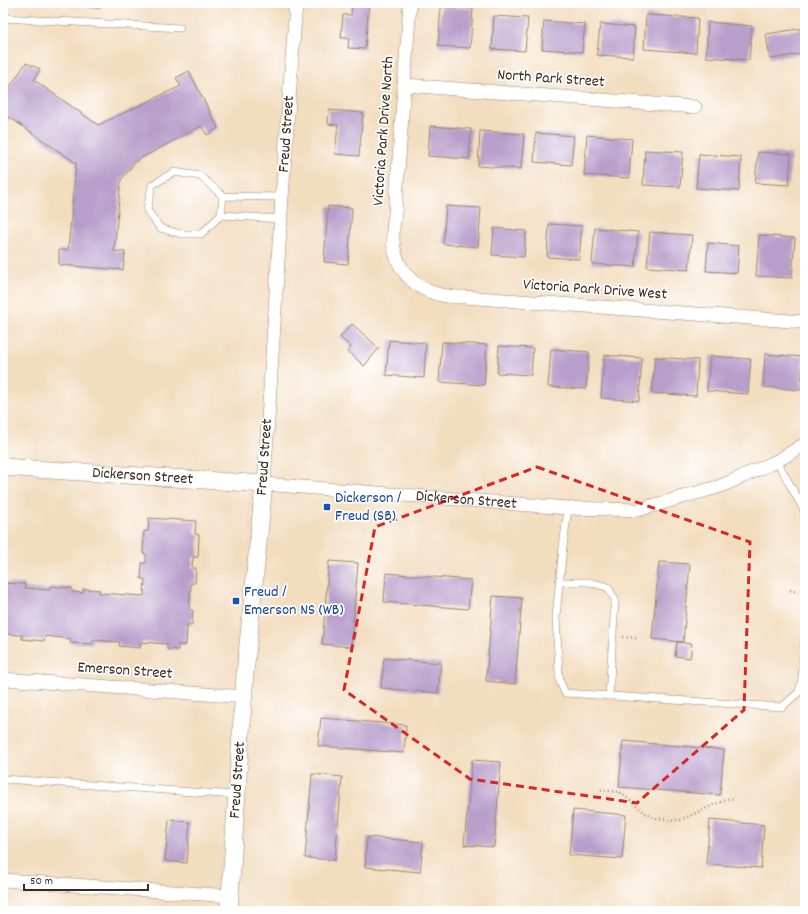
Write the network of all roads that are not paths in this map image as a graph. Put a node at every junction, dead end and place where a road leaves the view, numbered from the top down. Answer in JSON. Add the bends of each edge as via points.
{"nodes":[{"id":1,"x":296,"y":3,"type":"edge"},
{"id":2,"x":410,"y":3,"type":"edge"},
{"id":3,"x":3,"y":18,"type":"edge"},
{"id":4,"x":180,"y":28,"type":"dead end"},
{"id":5,"x":404,"y":85,"type":"junction"},
{"id":6,"x":695,"y":107,"type":"dead end"},
{"id":7,"x":223,"y":196,"type":"junction"},
{"id":8,"x":282,"y":197,"type":"junction"},
{"id":9,"x":221,"y":215,"type":"junction"},
{"id":10,"x":280,"y":218,"type":"junction"},
{"id":11,"x":398,"y":260,"type":"joint"},
{"id":12,"x":805,"y":322,"type":"edge"},
{"id":13,"x":805,"y":444,"type":"edge"},
{"id":14,"x":777,"y":461,"type":"junction"},
{"id":15,"x":3,"y":467,"type":"edge"},
{"id":16,"x":264,"y":484,"type":"junction"},
{"id":17,"x":568,"y":508,"type":"junction"},
{"id":18,"x":805,"y":512,"type":"edge"},
{"id":19,"x":560,"y":582,"type":"junction"},
{"id":20,"x":805,"y":636,"type":"edge"},
{"id":21,"x":3,"y":679,"type":"edge"},
{"id":22,"x":609,"y":696,"type":"junction"},
{"id":23,"x":245,"y":697,"type":"junction"},
{"id":24,"x":3,"y":779,"type":"edge"},
{"id":25,"x":237,"y":795,"type":"junction"},
{"id":26,"x":3,"y":880,"type":"edge"},
{"id":27,"x":229,"y":903,"type":"edge"}],
"edges":[{"from":1,"to":8,"type":"street","name":"Freud Street"},
{"from":2,"to":5,"type":"street","name":"Victoria Park Drive North"},
{"from":3,"to":4,"type":"lane"},
{"from":5,"to":6,"type":"street","name":"North Park Street"},
{"from":5,"to":11,"type":"street","name":"Victoria Park Drive North","via":[[392,229],[393,246]]},
{"from":7,"to":8,"type":"lane"},
{"from":7,"to":9,"type":"lane"},
{"from":7,"to":9,"type":"lane","via":[[200,176],[174,172],[152,185],[147,210],[160,228],[181,234],[202,234]]},
{"from":8,"to":10,"type":"street","name":"Freud Street"},
{"from":9,"to":10,"type":"lane"},
{"from":10,"to":16,"type":"street","name":"Freud Street"},
{"from":11,"to":12,"type":"street","name":"Victoria Park Drive West","via":[[407,275],[423,289],[450,297]]},
{"from":13,"to":14,"type":"street","name":"Dickerson Street"},
{"from":14,"to":17,"type":"street","name":"Dickerson Street","via":[[721,486],[638,510]]},
{"from":14,"to":18,"type":"lane"},
{"from":15,"to":16,"type":"street","name":"Dickerson Street"},
{"from":16,"to":17,"type":"street","name":"Dickerson Street"},
{"from":16,"to":23,"type":"street","name":"Freud Street","via":[[245,674]]},
{"from":17,"to":19,"type":"lane"},
{"from":19,"to":22,"type":"lane","via":[[556,617],[562,688],[565,693]]},
{"from":19,"to":22,"type":"lane","via":[[588,582],[608,587],[615,600]]},
{"from":20,"to":22,"type":"lane","via":[[802,678],[798,692],[782,707]]},
{"from":21,"to":23,"type":"street","name":"Emerson Street"},
{"from":23,"to":25,"type":"street","name":"Freud Street"},
{"from":24,"to":25,"type":"lane"},
{"from":25,"to":27,"type":"street","name":"Freud Street"},
{"from":26,"to":27,"type":"street"}]}
